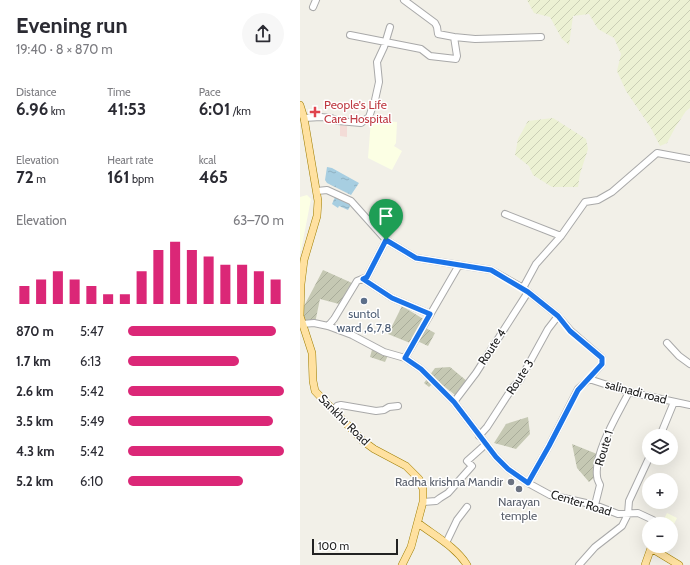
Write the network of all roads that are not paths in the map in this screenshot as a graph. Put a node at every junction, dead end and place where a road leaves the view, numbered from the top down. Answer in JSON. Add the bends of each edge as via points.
{"nodes":[{"id":1,"x":316,"y":0,"type":"edge"},
{"id":2,"x":404,"y":0,"type":"edge"},
{"id":3,"x":313,"y":7,"type":"dead end"},
{"id":4,"x":390,"y":27,"type":"dead end"},
{"id":5,"x":350,"y":35,"type":"dead end"},
{"id":6,"x":454,"y":37,"type":"junction"},
{"id":7,"x":541,"y":37,"type":"dead end"},
{"id":8,"x":386,"y":41,"type":"junction"},
{"id":9,"x":300,"y":105,"type":"edge"},
{"id":10,"x":304,"y":118,"type":"junction"},
{"id":11,"x":690,"y":159,"type":"edge"},
{"id":12,"x":317,"y":191,"type":"junction"},
{"id":13,"x":505,"y":214,"type":"dead end"},
{"id":14,"x":561,"y":236,"type":"junction"},
{"id":15,"x":386,"y":240,"type":"junction"},
{"id":16,"x":459,"y":265,"type":"junction"},
{"id":17,"x":363,"y":279,"type":"junction"},
{"id":18,"x":525,"y":290,"type":"junction"},
{"id":19,"x":430,"y":314,"type":"junction"},
{"id":20,"x":300,"y":316,"type":"edge"},
{"id":21,"x":558,"y":316,"type":"junction"},
{"id":22,"x":302,"y":324,"type":"junction"},
{"id":23,"x":328,"y":326,"type":"junction"},
{"id":24,"x":667,"y":343,"type":"dead end"},
{"id":25,"x":405,"y":358,"type":"junction"},
{"id":26,"x":690,"y":364,"type":"edge"},
{"id":27,"x":589,"y":379,"type":"junction"},
{"id":28,"x":629,"y":392,"type":"junction"},
{"id":29,"x":454,"y":402,"type":"junction"},
{"id":30,"x":674,"y":402,"type":"junction"},
{"id":31,"x":690,"y":405,"type":"edge"},
{"id":32,"x":398,"y":406,"type":"dead end"},
{"id":33,"x":333,"y":410,"type":"junction"},
{"id":34,"x":663,"y":429,"type":"edge"},
{"id":35,"x":479,"y":436,"type":"junction"},
{"id":36,"x":486,"y":444,"type":"junction"},
{"id":37,"x":646,"y":465,"type":"edge"},
{"id":38,"x":528,"y":483,"type":"junction"},
{"id":39,"x":423,"y":502,"type":"junction"},
{"id":40,"x":595,"y":506,"type":"junction"},
{"id":41,"x":467,"y":507,"type":"dead end"},
{"id":42,"x":628,"y":514,"type":"junction"},
{"id":43,"x":647,"y":517,"type":"edge"},
{"id":44,"x":418,"y":524,"type":"junction"},
{"id":45,"x":446,"y":543,"type":"junction"},
{"id":46,"x":649,"y":553,"type":"edge"},
{"id":47,"x":660,"y":553,"type":"edge"},
{"id":48,"x":402,"y":565,"type":"edge"},
{"id":49,"x":467,"y":565,"type":"edge"},
{"id":50,"x":579,"y":565,"type":"edge"},
{"id":51,"x":646,"y":565,"type":"edge"},
{"id":52,"x":679,"y":565,"type":"edge"}],
"edges":[{"from":1,"to":3,"type":"street"},
{"from":2,"to":6,"type":"street","via":[[435,23],[438,34]]},
{"from":4,"to":8,"type":"street"},
{"from":5,"to":8,"type":"street"},
{"from":6,"to":7,"type":"street"},
{"from":6,"to":8,"type":"street","via":[[456,59],[430,56],[421,49]]},
{"from":8,"to":10,"type":"street","via":[[377,62],[379,82],[375,100],[365,121],[355,123],[321,117]]},
{"from":9,"to":10,"type":"main road"},
{"from":10,"to":12,"type":"main road"},
{"from":11,"to":14,"type":"street","name":"Route 4","via":[[657,153],[612,192],[598,200],[585,202]]},
{"from":12,"to":15,"type":"street","name":"salinadi road","via":[[327,190],[351,201]]},
{"from":12,"to":20,"type":"main road","name":"Sankhu Road","via":[[317,216],[301,278]]},
{"from":13,"to":14,"type":"street"},
{"from":14,"to":18,"type":"street","name":"Route 4","via":[[536,264]]},
{"from":15,"to":16,"type":"street","name":"salinadi road","via":[[416,258]]},
{"from":15,"to":17,"type":"street","via":[[367,277]]},
{"from":16,"to":18,"type":"street","name":"salinadi road","via":[[491,270]]},
{"from":16,"to":19,"type":"street"},
{"from":17,"to":19,"type":"street","via":[[392,298]]},
{"from":17,"to":23,"type":"street","via":[[357,281]]},
{"from":18,"to":21,"type":"street","name":"salinadi road"},
{"from":18,"to":29,"type":"street","name":"Route 4","via":[[476,373]]},
{"from":19,"to":25,"type":"street"},
{"from":20,"to":22,"type":"main road","name":"Sankhu Road"},
{"from":21,"to":27,"type":"street","name":"salinadi road","via":[[570,331],[602,358],[602,364]]},
{"from":21,"to":35,"type":"street","name":"Route 3","via":[[520,380]]},
{"from":22,"to":23,"type":"street","name":"Center Road"},
{"from":22,"to":33,"type":"main road","name":"Sankhu Road","via":[[312,353],[312,381],[315,391]]},
{"from":23,"to":25,"type":"street","name":"Center Road","via":[[384,352]]},
{"from":24,"to":26,"type":"street"},
{"from":25,"to":29,"type":"street","name":"Center Road","via":[[421,369]]},
{"from":27,"to":28,"type":"street","name":"salinadi road"},
{"from":27,"to":38,"type":"street","via":[[578,390]]},
{"from":28,"to":30,"type":"street","name":"salinadi road"},
{"from":28,"to":40,"type":"street","name":"Route 1","via":[[609,427],[600,455],[597,474],[600,485]]},
{"from":29,"to":35,"type":"street","name":"Center Road"},
{"from":30,"to":31,"type":"street","name":"salinadi road"},
{"from":30,"to":34,"type":"street"},
{"from":32,"to":33,"type":"street","via":[[376,412],[341,405]]},
{"from":33,"to":39,"type":"main road","name":"Sankhu Road","via":[[363,441],[415,473],[423,489]]},
{"from":35,"to":36,"type":"street","name":"Center Road"},
{"from":36,"to":38,"type":"street","name":"Center Road","via":[[508,469]]},
{"from":36,"to":39,"type":"street","via":[[467,461],[472,466],[448,493],[436,501]]},
{"from":37,"to":42,"type":"street","via":[[629,501]]},
{"from":38,"to":40,"type":"street","name":"Center Road","via":[[556,497]]},
{"from":39,"to":44,"type":"main road","name":"Sankhu Road"},
{"from":40,"to":42,"type":"street","name":"Center Road","via":[[618,514]]},
{"from":41,"to":45,"type":"street","via":[[457,520]]},
{"from":42,"to":43,"type":"street","name":"Center Road","via":[[635,512]]},
{"from":42,"to":50,"type":"street","via":[[622,526],[595,547]]},
{"from":44,"to":45,"type":"main road"},
{"from":44,"to":48,"type":"main road","name":"Sankhu Road"},
{"from":45,"to":49,"type":"main road"},
{"from":46,"to":51,"type":"main road"},
{"from":47,"to":52,"type":"main road"}]}
